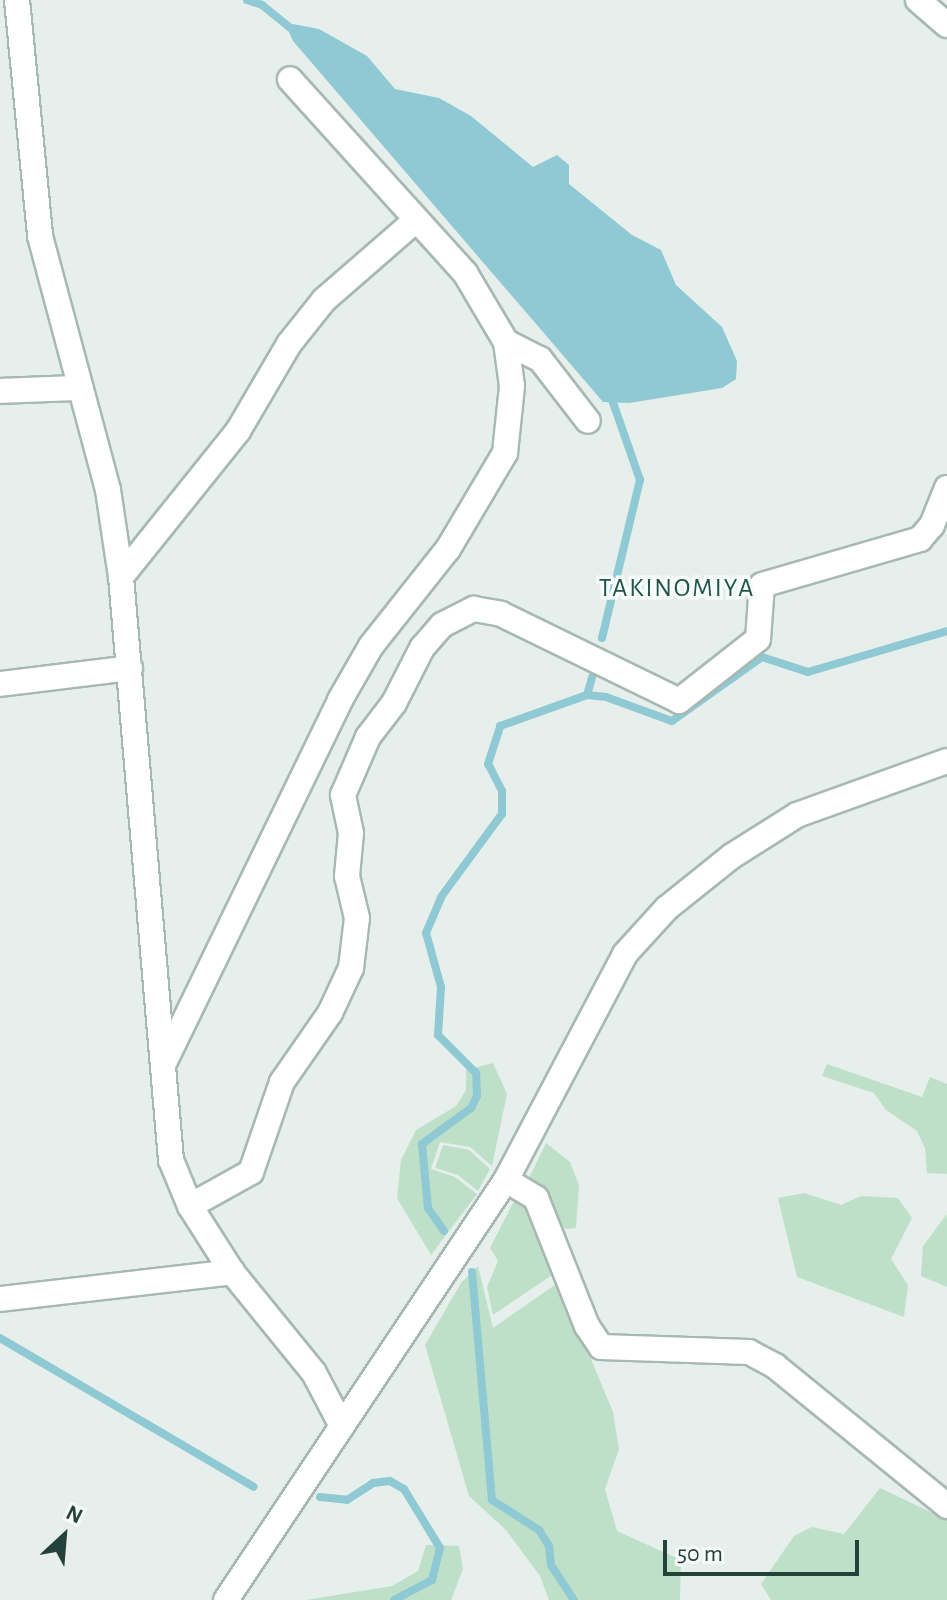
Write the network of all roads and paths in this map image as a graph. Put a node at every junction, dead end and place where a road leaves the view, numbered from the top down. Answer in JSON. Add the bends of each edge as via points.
{"nodes":[{"id":1,"x":17,"y":0,"type":"edge"},
{"id":2,"x":918,"y":0,"type":"edge"},
{"id":3,"x":947,"y":25,"type":"edge"},
{"id":4,"x":290,"y":79,"type":"dead end"},
{"id":5,"x":415,"y":221,"type":"junction"},
{"id":6,"x":506,"y":342,"type":"junction"},
{"id":7,"x":77,"y":388,"type":"junction"},
{"id":8,"x":0,"y":391,"type":"edge"},
{"id":9,"x":588,"y":421,"type":"dead end"},
{"id":10,"x":947,"y":488,"type":"edge"},
{"id":11,"x":121,"y":577,"type":"junction"},
{"id":12,"x":130,"y":668,"type":"junction"},
{"id":13,"x":0,"y":684,"type":"edge"},
{"id":14,"x":947,"y":761,"type":"edge"},
{"id":15,"x":163,"y":1066,"type":"junction"},
{"id":16,"x":506,"y":1180,"type":"junction"},
{"id":17,"x":190,"y":1206,"type":"junction"},
{"id":18,"x":232,"y":1272,"type":"junction"},
{"id":19,"x":0,"y":1299,"type":"edge"},
{"id":20,"x":342,"y":1426,"type":"junction"},
{"id":21,"x":947,"y":1506,"type":"edge"},
{"id":22,"x":226,"y":1600,"type":"edge"}],
"edges":[{"from":1,"to":7,"type":"street","via":[[40,236]]},
{"from":2,"to":3,"type":"street"},
{"from":4,"to":5,"type":"street"},
{"from":5,"to":6,"type":"street","via":[[465,273]]},
{"from":5,"to":11,"type":"street","via":[[324,300],[289,344],[238,431]]},
{"from":6,"to":9,"type":"street","via":[[540,359]]},
{"from":6,"to":15,"type":"street","via":[[512,386],[505,453],[448,549],[371,646],[340,700]]},
{"from":7,"to":8,"type":"street"},
{"from":7,"to":11,"type":"street","via":[[108,490]]},
{"from":10,"to":17,"type":"street","via":[[932,525],[920,539],[762,585],[758,639],[679,701],[501,614],[474,609],[442,625],[422,648],[394,703],[368,737],[343,795],[351,833],[347,876],[357,918],[351,968],[330,1013],[282,1082],[251,1172]]},
{"from":11,"to":12,"type":"street"},
{"from":12,"to":13,"type":"street"},
{"from":12,"to":15,"type":"street"},
{"from":14,"to":16,"type":"street","via":[[797,815],[732,856],[667,908],[611,978]]},
{"from":15,"to":17,"type":"street","via":[[171,1160]]},
{"from":16,"to":20,"type":"street"},
{"from":16,"to":21,"type":"street","via":[[536,1198],[587,1326],[601,1347],[749,1352],[775,1366]]},
{"from":17,"to":18,"type":"street"},
{"from":18,"to":19,"type":"street"},
{"from":18,"to":20,"type":"street","via":[[314,1373]]},
{"from":20,"to":22,"type":"street"}]}
